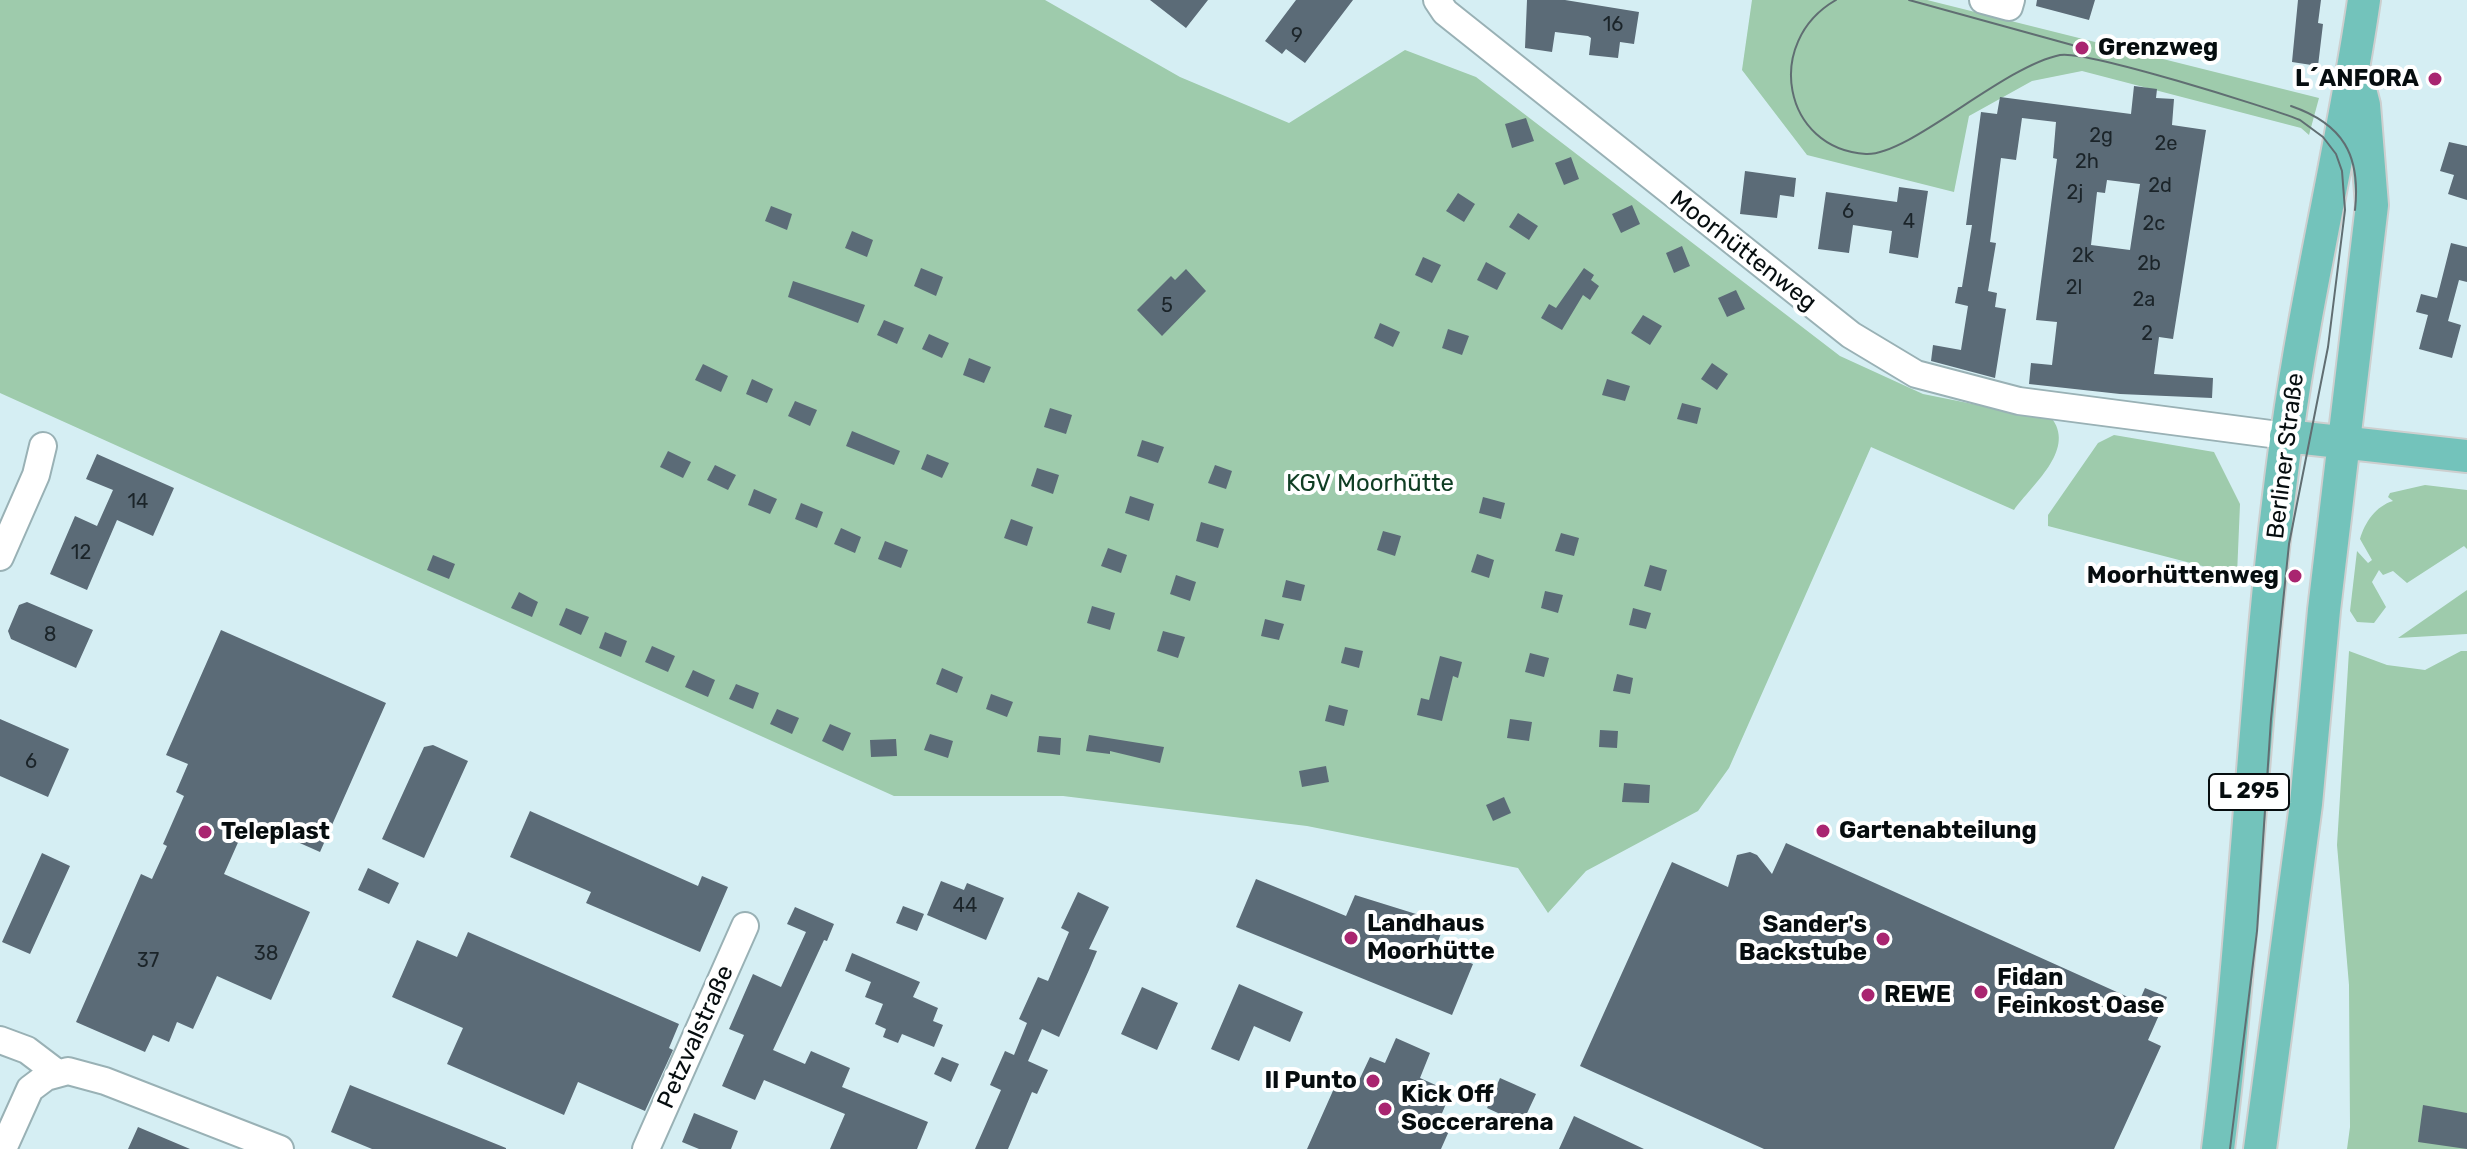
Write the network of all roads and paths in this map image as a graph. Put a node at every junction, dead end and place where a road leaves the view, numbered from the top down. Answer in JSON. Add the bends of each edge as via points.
{"nodes":[{"id":1,"x":1437,"y":0,"type":"edge"},
{"id":2,"x":1983,"y":0,"type":"edge"},
{"id":3,"x":2011,"y":0,"type":"edge"},
{"id":4,"x":2364,"y":0,"type":"edge"},
{"id":5,"x":2356,"y":103,"type":"junction"},
{"id":6,"x":2286,"y":436,"type":"junction"},
{"id":7,"x":2345,"y":441,"type":"junction"},
{"id":8,"x":43,"y":446,"type":"dead end"},
{"id":9,"x":2467,"y":456,"type":"edge"},
{"id":10,"x":0,"y":557,"type":"edge"},
{"id":11,"x":745,"y":926,"type":"dead end"},
{"id":12,"x":0,"y":1040,"type":"edge"},
{"id":13,"x":56,"y":1072,"type":"junction"},
{"id":14,"x":3,"y":1149,"type":"edge"},
{"id":15,"x":280,"y":1149,"type":"edge"},
{"id":16,"x":646,"y":1149,"type":"edge"},
{"id":17,"x":2218,"y":1149,"type":"edge"},
{"id":18,"x":2260,"y":1149,"type":"edge"}],
"edges":[{"from":1,"to":6,"type":"street","name":"Moorhüttenweg","via":[[1563,110],[1839,326],[1916,374],[2019,401]]},
{"from":2,"to":3,"type":"street","via":[[2009,7]]},
{"from":4,"to":5,"type":"main road","number":"L 295","via":[[2354,67]]},
{"from":5,"to":6,"type":"main road","name":"Berliner Straße","number":"L 295","via":[[2305,314]]},
{"from":5,"to":7,"type":"main road","number":"L 295","via":[[2372,205]]},
{"from":6,"to":7,"type":"main road"},
{"from":6,"to":17,"type":"main road","name":"Berliner Straße","number":"L 295","via":[[2250,767],[2234,1022]]},
{"from":7,"to":9,"type":"main road"},
{"from":7,"to":18,"type":"main road","number":"L 295","via":[[2306,804]]},
{"from":8,"to":10,"type":"street"},
{"from":11,"to":16,"type":"street","name":"Petzvalstraße"},
{"from":12,"to":13,"type":"street","via":[[27,1050]]},
{"from":13,"to":14,"type":"street","via":[[30,1089]]},
{"from":13,"to":15,"type":"street","via":[[105,1081]]}]}
